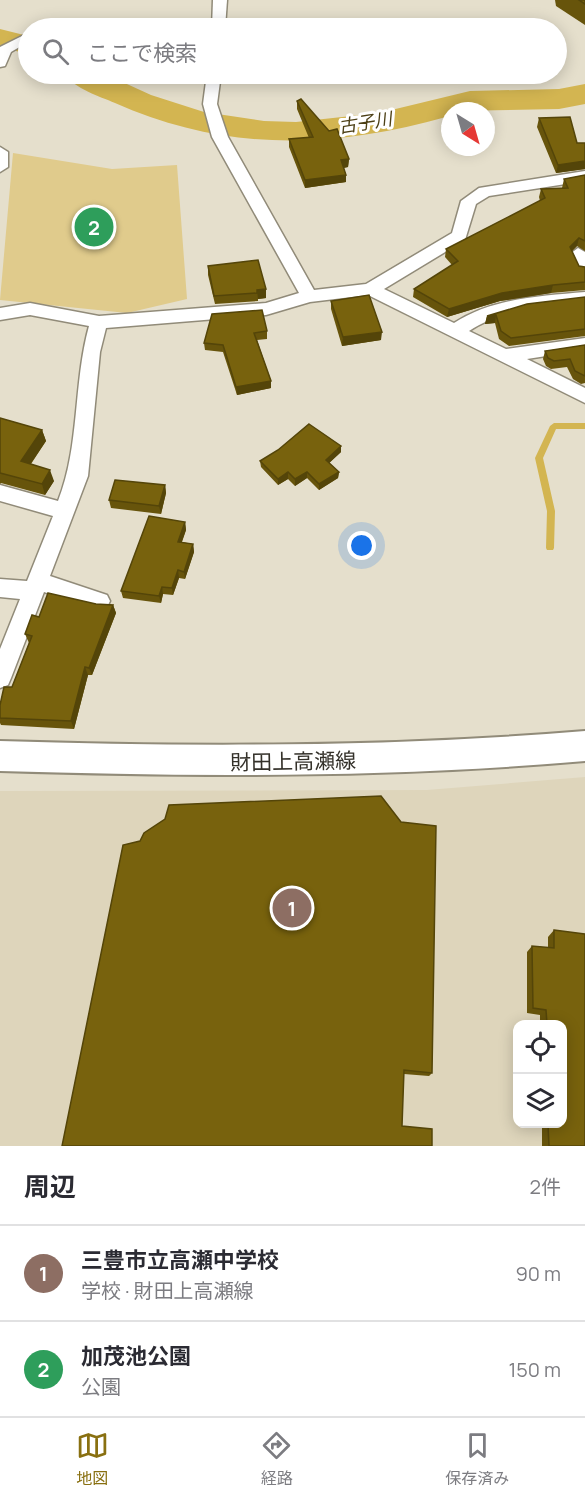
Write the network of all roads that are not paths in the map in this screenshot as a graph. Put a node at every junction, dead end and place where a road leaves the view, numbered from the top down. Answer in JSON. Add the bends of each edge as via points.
{"nodes":[{"id":1,"x":220,"y":0,"type":"edge"},
{"id":2,"x":219,"y":18,"type":"edge"},
{"id":3,"x":18,"y":43,"type":"edge"},
{"id":4,"x":0,"y":63,"type":"edge"},
{"id":5,"x":213,"y":84,"type":"edge"},
{"id":6,"x":0,"y":152,"type":"edge"},
{"id":7,"x":0,"y":167,"type":"edge"},
{"id":8,"x":585,"y":176,"type":"edge"},
{"id":9,"x":370,"y":289,"type":"junction"},
{"id":10,"x":309,"y":296,"type":"junction"},
{"id":11,"x":585,"y":298,"type":"edge"},
{"id":12,"x":0,"y":314,"type":"edge"},
{"id":13,"x":99,"y":322,"type":"junction"},
{"id":14,"x":454,"y":331,"type":"junction"},
{"id":15,"x":585,"y":344,"type":"edge"},
{"id":16,"x":504,"y":356,"type":"junction"},
{"id":17,"x":585,"y":396,"type":"edge"},
{"id":18,"x":0,"y":493,"type":"edge"},
{"id":19,"x":64,"y":511,"type":"junction"},
{"id":20,"x":34,"y":586,"type":"junction"},
{"id":21,"x":0,"y":588,"type":"edge"},
{"id":22,"x":99,"y":601,"type":"dead end"},
{"id":23,"x":0,"y":678,"type":"edge"},
{"id":24,"x":585,"y":746,"type":"edge"},
{"id":25,"x":0,"y":756,"type":"edge"}],
"edges":[{"from":1,"to":2,"type":"street"},
{"from":3,"to":4,"type":"street","via":[[5,50]]},
{"from":5,"to":10,"type":"street","via":[[210,104],[220,137]]},
{"from":6,"to":7,"type":"street"},
{"from":8,"to":9,"type":"street","via":[[485,192],[469,201],[459,236]]},
{"from":9,"to":10,"type":"street"},
{"from":9,"to":14,"type":"street"},
{"from":10,"to":13,"type":"street","via":[[266,309]]},
{"from":11,"to":14,"type":"street","via":[[520,304],[475,316]]},
{"from":12,"to":13,"type":"street","via":[[30,309]]},
{"from":13,"to":19,"type":"street","via":[[91,352],[78,476]]},
{"from":14,"to":16,"type":"street"},
{"from":15,"to":16,"type":"street"},
{"from":16,"to":17,"type":"street"},
{"from":18,"to":19,"type":"street"},
{"from":19,"to":20,"type":"street"},
{"from":20,"to":21,"type":"street"},
{"from":20,"to":22,"type":"street"},
{"from":20,"to":23,"type":"street"},
{"from":24,"to":25,"type":"main road","name":"財田上高瀬線","via":[[485,756],[342,761],[195,763]]}]}
